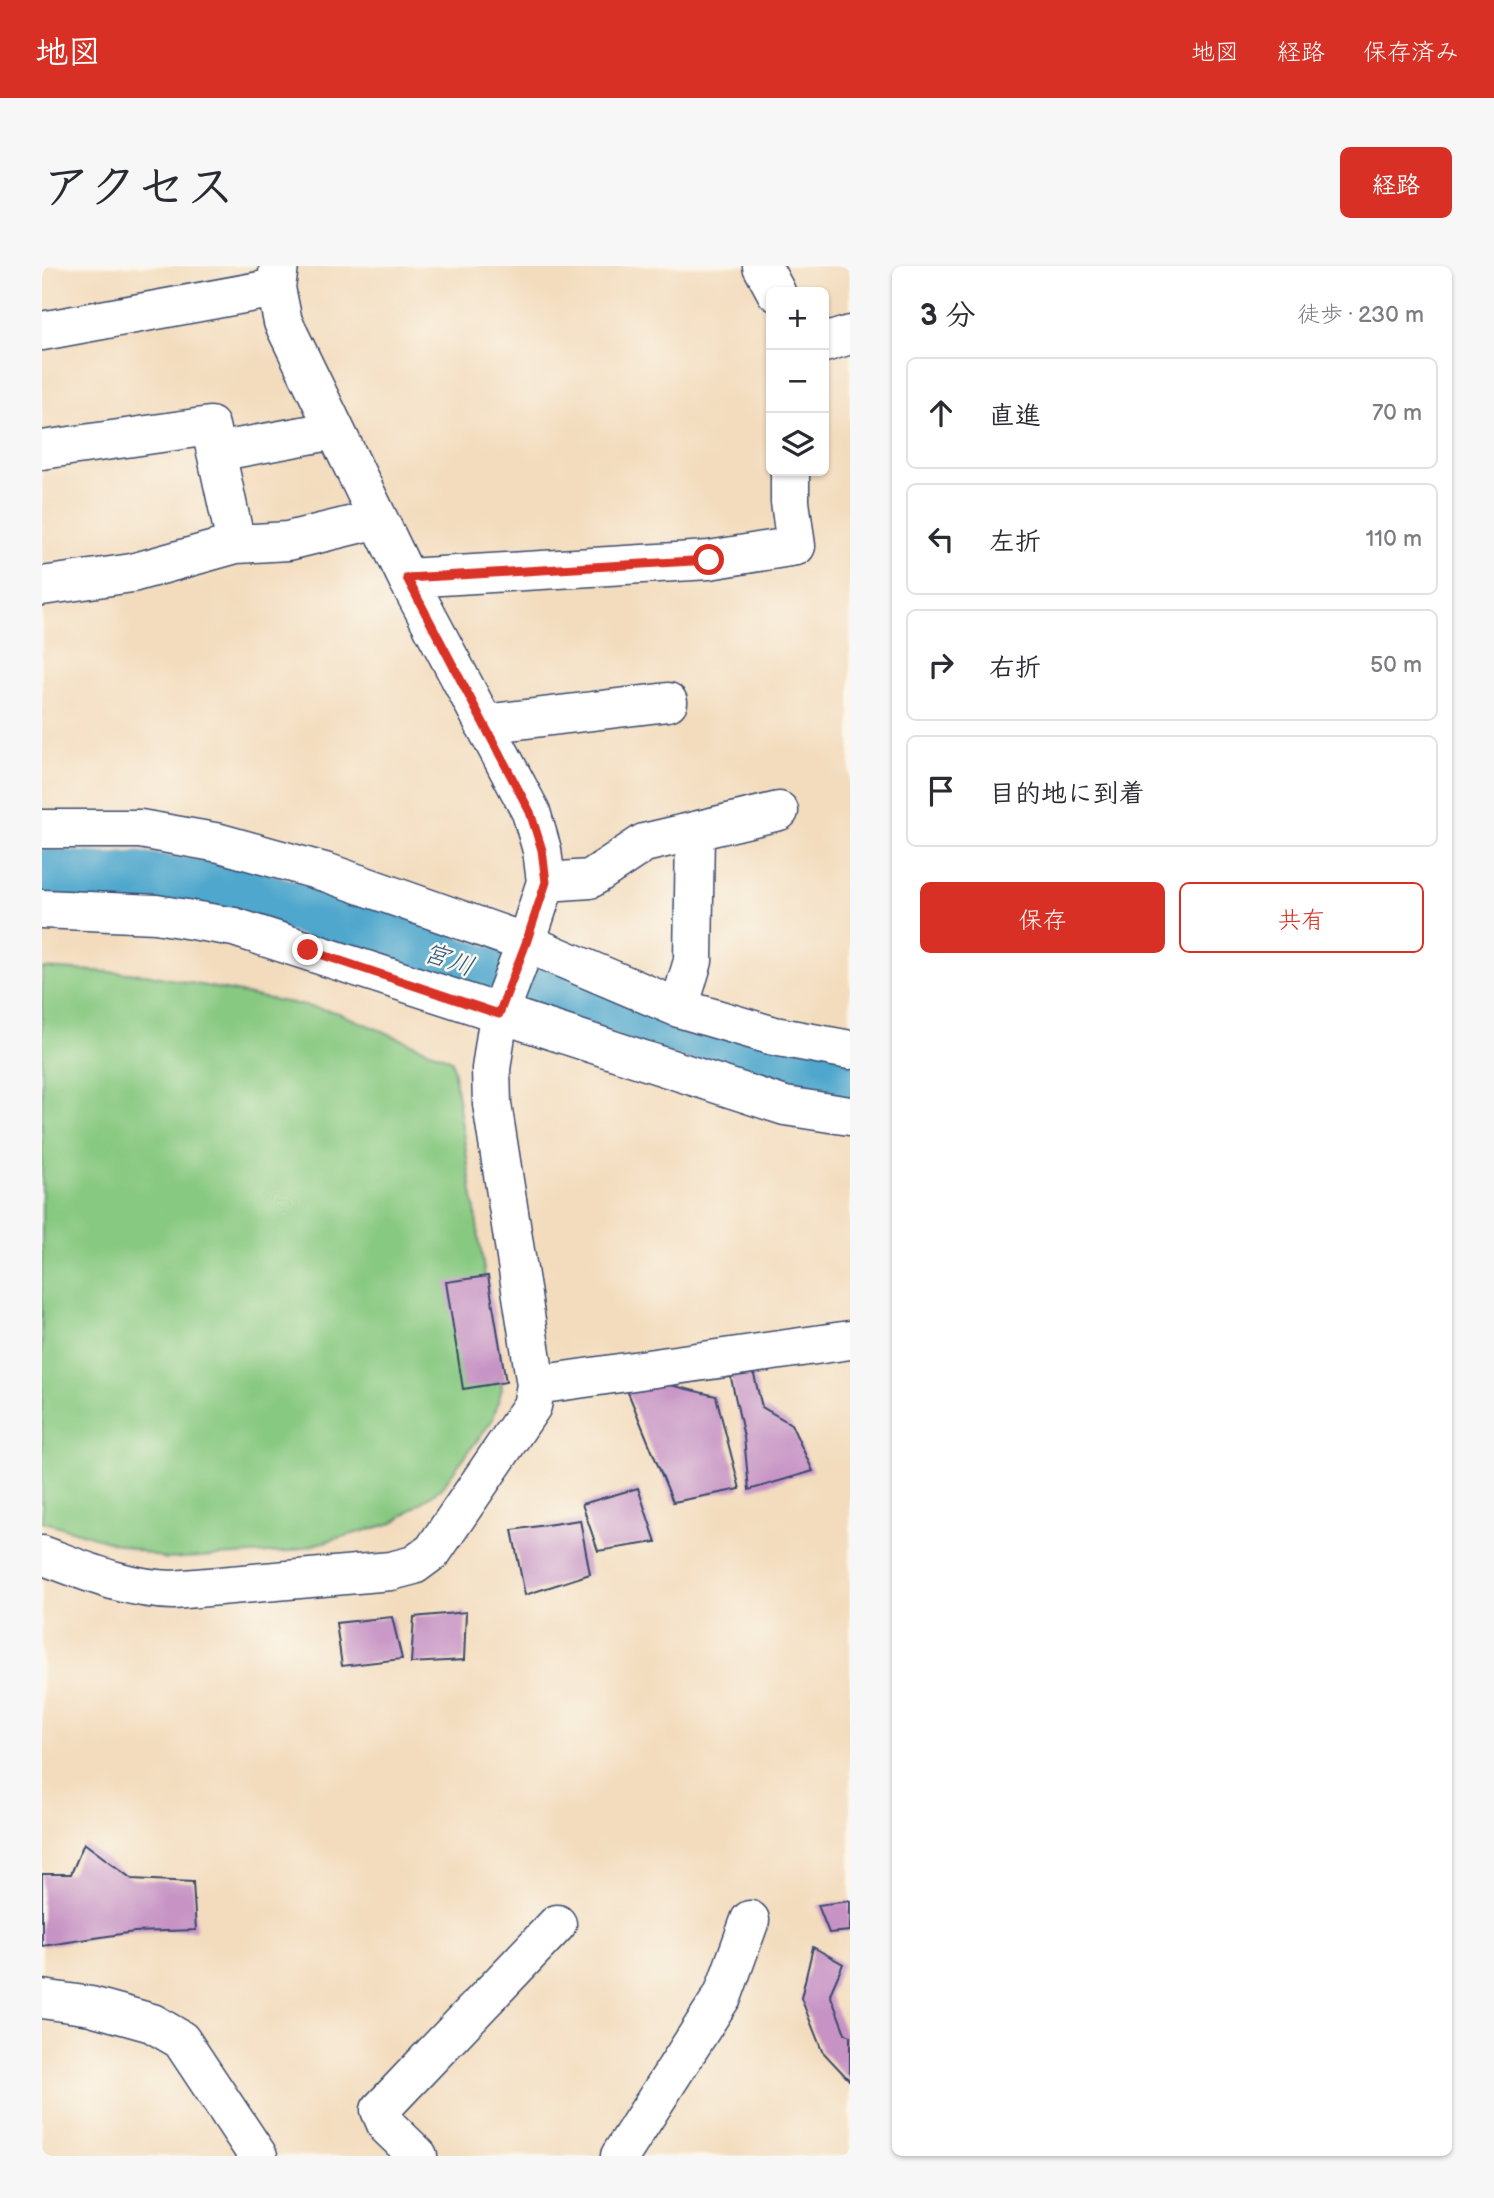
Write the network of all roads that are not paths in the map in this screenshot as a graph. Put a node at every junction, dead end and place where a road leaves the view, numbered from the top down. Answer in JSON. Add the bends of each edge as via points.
{"nodes":[{"id":1,"x":762,"y":266,"type":"edge"},
{"id":2,"x":277,"y":277,"type":"edge"},
{"id":3,"x":773,"y":287,"type":"edge"},
{"id":4,"x":42,"y":331,"type":"edge"},
{"id":5,"x":850,"y":335,"type":"edge"},
{"id":6,"x":829,"y":341,"type":"edge"},
{"id":7,"x":335,"y":430,"type":"junction"},
{"id":8,"x":215,"y":447,"type":"junction"},
{"id":9,"x":42,"y":450,"type":"edge"},
{"id":10,"x":790,"y":476,"type":"edge"},
{"id":11,"x":378,"y":519,"type":"junction"},
{"id":12,"x":236,"y":544,"type":"junction"},
{"id":13,"x":407,"y":578,"type":"junction"},
{"id":14,"x":42,"y":586,"type":"edge"},
{"id":15,"x":668,"y":702,"type":"dead end"},
{"id":16,"x":484,"y":724,"type":"junction"},
{"id":17,"x":779,"y":811,"type":"dead end"},
{"id":18,"x":42,"y":828,"type":"edge"},
{"id":19,"x":695,"y":831,"type":"junction"},
{"id":20,"x":546,"y":882,"type":"junction"},
{"id":21,"x":42,"y":909,"type":"edge"},
{"id":22,"x":524,"y":948,"type":"junction"},
{"id":23,"x":502,"y":1006,"type":"junction"},
{"id":24,"x":679,"y":1008,"type":"junction"},
{"id":25,"x":850,"y":1050,"type":"edge"},
{"id":26,"x":850,"y":1116,"type":"edge"},
{"id":27,"x":850,"y":1340,"type":"edge"},
{"id":28,"x":536,"y":1385,"type":"junction"},
{"id":29,"x":42,"y":1555,"type":"edge"},
{"id":30,"x":750,"y":1920,"type":"dead end"},
{"id":31,"x":557,"y":1924,"type":"dead end"},
{"id":32,"x":42,"y":1999,"type":"edge"},
{"id":33,"x":258,"y":2156,"type":"edge"},
{"id":34,"x":418,"y":2156,"type":"edge"},
{"id":35,"x":620,"y":2156,"type":"edge"}],
"edges":[{"from":1,"to":3,"type":"street"},
{"from":2,"to":4,"type":"street"},
{"from":2,"to":7,"type":"street","via":[[282,322]]},
{"from":5,"to":6,"type":"street"},
{"from":7,"to":8,"type":"street","via":[[216,452]]},
{"from":7,"to":11,"type":"street"},
{"from":8,"to":9,"type":"street","via":[[210,426]]},
{"from":8,"to":12,"type":"street"},
{"from":10,"to":13,"type":"street","via":[[796,546],[709,560]]},
{"from":11,"to":12,"type":"street","via":[[288,541]]},
{"from":11,"to":13,"type":"street"},
{"from":12,"to":14,"type":"street","via":[[132,573]]},
{"from":13,"to":16,"type":"street"},
{"from":15,"to":16,"type":"street"},
{"from":16,"to":20,"type":"street","via":[[530,812]]},
{"from":17,"to":19,"type":"street"},
{"from":18,"to":22,"type":"street","via":[[140,829],[220,844],[328,873]]},
{"from":19,"to":20,"type":"street","via":[[643,844],[590,879]]},
{"from":19,"to":24,"type":"street","via":[[693,961]]},
{"from":20,"to":22,"type":"street"},
{"from":21,"to":23,"type":"street","via":[[156,914],[234,927]]},
{"from":22,"to":23,"type":"street"},
{"from":22,"to":24,"type":"street"},
{"from":23,"to":26,"type":"street","via":[[785,1106]]},
{"from":23,"to":28,"type":"street","via":[[491,1069],[492,1104]]},
{"from":24,"to":25,"type":"street","via":[[774,1036]]},
{"from":27,"to":28,"type":"street"},
{"from":28,"to":29,"type":"street","via":[[532,1406],[433,1551],[414,1564],[391,1571],[161,1590],[116,1582]]},
{"from":30,"to":35,"type":"street","via":[[723,1995]]},
{"from":31,"to":34,"type":"street","via":[[380,2110],[387,2126]]},
{"from":32,"to":33,"type":"street","via":[[152,2023],[181,2039]]}]}
